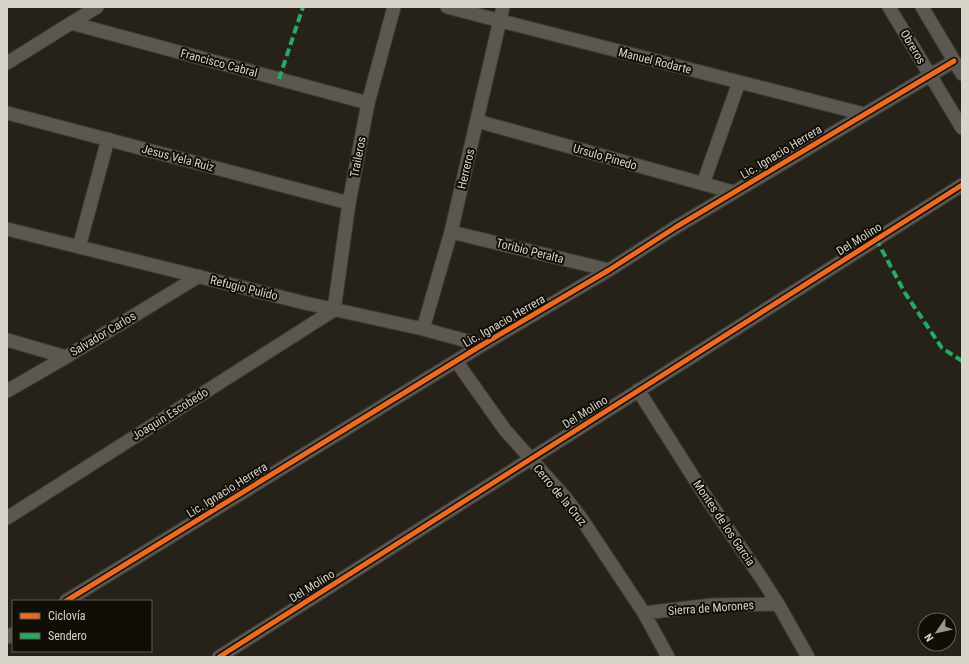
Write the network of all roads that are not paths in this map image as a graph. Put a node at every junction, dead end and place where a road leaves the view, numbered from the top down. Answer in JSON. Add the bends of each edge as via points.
{"nodes":[{"id":1,"x":97,"y":7,"type":"edge"},
{"id":2,"x":394,"y":7,"type":"edge"},
{"id":3,"x":447,"y":7,"type":"edge"},
{"id":4,"x":502,"y":7,"type":"edge"},
{"id":5,"x":889,"y":7,"type":"edge"},
{"id":6,"x":922,"y":7,"type":"edge"},
{"id":7,"x":500,"y":21,"type":"junction"},
{"id":8,"x":71,"y":23,"type":"junction"},
{"id":9,"x":954,"y":61,"type":"junction"},
{"id":10,"x":7,"y":62,"type":"edge"},
{"id":11,"x":962,"y":74,"type":"edge"},
{"id":12,"x":930,"y":75,"type":"junction"},
{"id":13,"x":739,"y":82,"type":"junction"},
{"id":14,"x":368,"y":102,"type":"junction"},
{"id":15,"x":7,"y":113,"type":"edge"},
{"id":16,"x":864,"y":114,"type":"junction"},
{"id":17,"x":477,"y":121,"type":"junction"},
{"id":18,"x":962,"y":128,"type":"edge"},
{"id":19,"x":108,"y":139,"type":"junction"},
{"id":20,"x":703,"y":184,"type":"junction"},
{"id":21,"x":962,"y":185,"type":"edge"},
{"id":22,"x":733,"y":192,"type":"junction"},
{"id":23,"x":349,"y":203,"type":"junction"},
{"id":24,"x":7,"y":229,"type":"edge"},
{"id":25,"x":451,"y":232,"type":"junction"},
{"id":26,"x":79,"y":247,"type":"junction"},
{"id":27,"x":609,"y":270,"type":"junction"},
{"id":28,"x":199,"y":276,"type":"junction"},
{"id":29,"x":334,"y":310,"type":"junction"},
{"id":30,"x":423,"y":329,"type":"junction"},
{"id":31,"x":7,"y":340,"type":"edge"},
{"id":32,"x":482,"y":345,"type":"junction"},
{"id":33,"x":66,"y":357,"type":"junction"},
{"id":34,"x":456,"y":361,"type":"junction"},
{"id":35,"x":638,"y":390,"type":"junction"},
{"id":36,"x":7,"y":391,"type":"edge"},
{"id":37,"x":530,"y":459,"type":"junction"},
{"id":38,"x":7,"y":518,"type":"edge"},
{"id":39,"x":68,"y":600,"type":"edge"},
{"id":40,"x":778,"y":604,"type":"junction"},
{"id":41,"x":644,"y":614,"type":"junction"},
{"id":42,"x":219,"y":657,"type":"edge"},
{"id":43,"x":668,"y":657,"type":"edge"},
{"id":44,"x":808,"y":657,"type":"edge"}],
"edges":[{"from":1,"to":8,"type":"street"},
{"from":2,"to":14,"type":"street","name":"Traileros"},
{"from":3,"to":7,"type":"street","name":"Manuel Rodarte"},
{"from":4,"to":7,"type":"street","name":"Herreros"},
{"from":5,"to":12,"type":"street","name":"Obreros"},
{"from":6,"to":9,"type":"street"},
{"from":7,"to":13,"type":"street","name":"Manuel Rodarte"},
{"from":7,"to":17,"type":"street","name":"Herreros"},
{"from":8,"to":10,"type":"street"},
{"from":8,"to":14,"type":"street","name":"Francisco Cabral"},
{"from":9,"to":11,"type":"street"},
{"from":9,"to":12,"type":"street","name":"Lic. Ignacio Herrera"},
{"from":12,"to":16,"type":"street","name":"Lic. Ignacio Herrera"},
{"from":12,"to":18,"type":"street","name":"Obreros"},
{"from":13,"to":16,"type":"street","name":"Manuel Rodarte"},
{"from":13,"to":20,"type":"street"},
{"from":14,"to":23,"type":"street","name":"Traileros"},
{"from":15,"to":19,"type":"street","name":"Jesus Vela Ruiz"},
{"from":16,"to":22,"type":"street","name":"Lic. Ignacio Herrera"},
{"from":17,"to":20,"type":"street","name":"Ursulo Pinedo"},
{"from":17,"to":25,"type":"street","name":"Herreros"},
{"from":19,"to":23,"type":"street","name":"Jesus Vela Ruiz"},
{"from":19,"to":26,"type":"street"},
{"from":20,"to":22,"type":"street","name":"Ursulo Pinedo"},
{"from":21,"to":35,"type":"street","name":"Del Molino"},
{"from":22,"to":27,"type":"street","name":"Lic. Ignacio Herrera"},
{"from":23,"to":29,"type":"street","name":"Traileros"},
{"from":24,"to":26,"type":"street","name":"Refugio Pulido"},
{"from":25,"to":27,"type":"street","name":"Toribio Peralta"},
{"from":25,"to":30,"type":"street","name":"Herreros"},
{"from":26,"to":28,"type":"street","name":"Refugio Pulido"},
{"from":27,"to":32,"type":"street","name":"Lic. Ignacio Herrera"},
{"from":28,"to":29,"type":"street","name":"Refugio Pulido"},
{"from":28,"to":33,"type":"street","name":"Salvador Carlos"},
{"from":29,"to":30,"type":"street","name":"Refugio Pulido"},
{"from":29,"to":38,"type":"street","name":"Joaquin Escobedo"},
{"from":30,"to":32,"type":"street","name":"Refugio Pulido"},
{"from":31,"to":33,"type":"street"},
{"from":32,"to":34,"type":"street","name":"Lic. Ignacio Herrera"},
{"from":33,"to":36,"type":"street","name":"Salvador Carlos"},
{"from":34,"to":37,"type":"street","name":"Cerro de la Cruz","via":[[505,430]]},
{"from":34,"to":39,"type":"street","name":"Lic. Ignacio Herrera"},
{"from":35,"to":37,"type":"street","name":"Del Molino"},
{"from":35,"to":40,"type":"street","name":"Montes de los Garcia"},
{"from":37,"to":41,"type":"street","name":"Cerro de la Cruz","via":[[581,518]]},
{"from":37,"to":42,"type":"street","name":"Del Molino"},
{"from":40,"to":41,"type":"street","name":"Sierra de Morones","via":[[712,605]]},
{"from":40,"to":44,"type":"street","name":"Montes de los Garcia"},
{"from":41,"to":43,"type":"street","name":"Cerro de la Cruz"}]}
